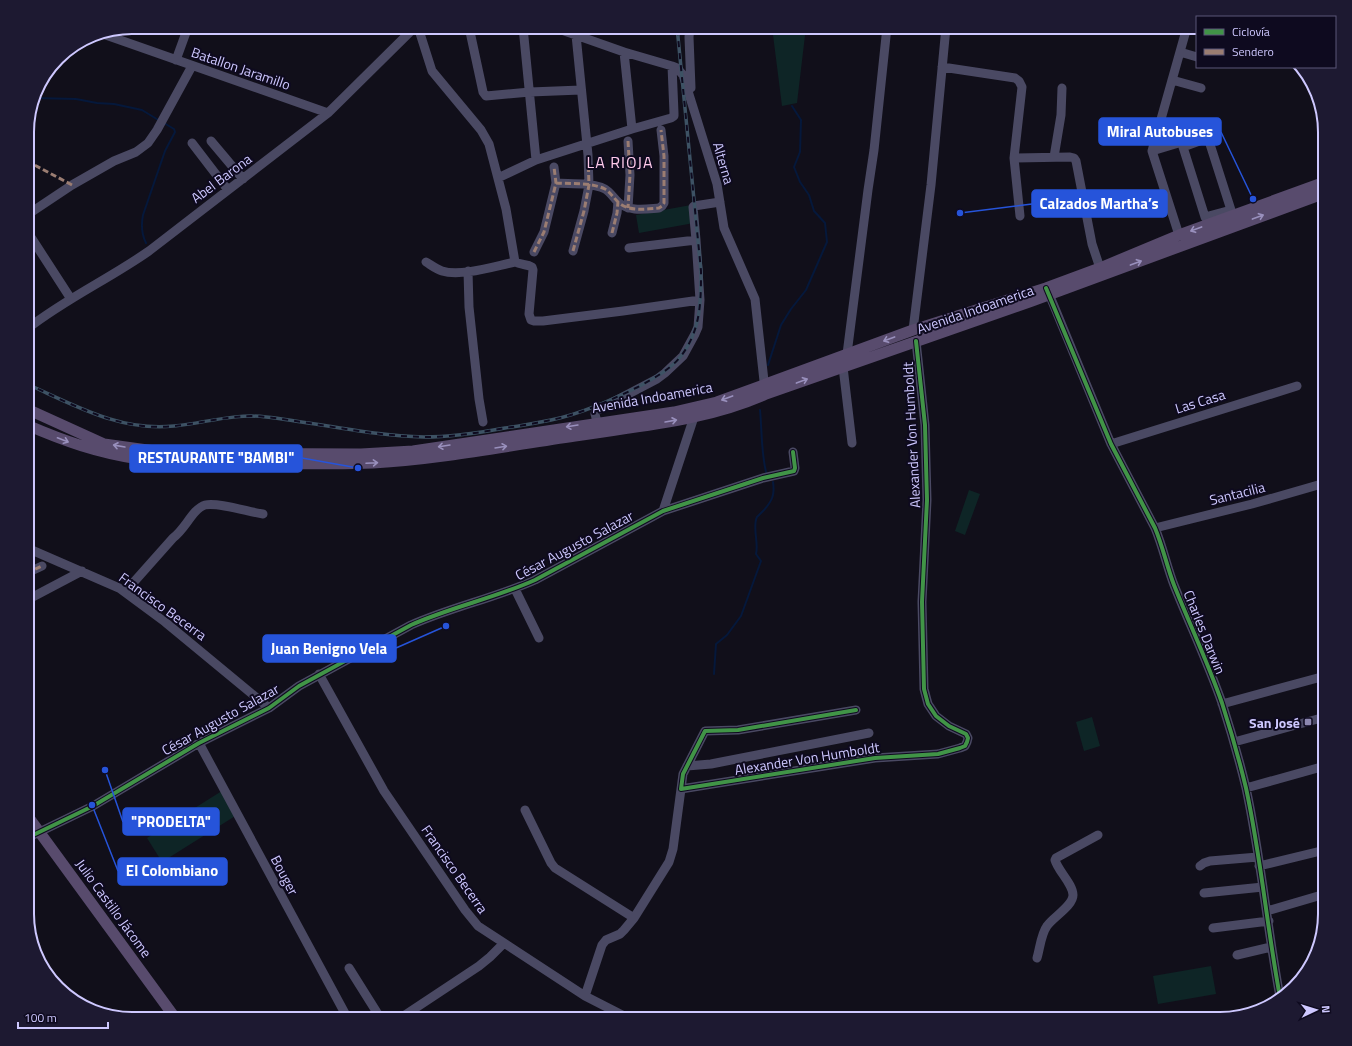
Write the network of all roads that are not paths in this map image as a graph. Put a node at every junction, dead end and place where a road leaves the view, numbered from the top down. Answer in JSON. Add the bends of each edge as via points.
{"nodes":[{"id":1,"x":185,"y":34,"type":"edge"},
{"id":2,"x":409,"y":34,"type":"edge"},
{"id":3,"x":419,"y":34,"type":"edge"},
{"id":4,"x":471,"y":34,"type":"edge"},
{"id":5,"x":524,"y":34,"type":"edge"},
{"id":6,"x":573,"y":34,"type":"edge"},
{"id":7,"x":690,"y":34,"type":"edge"},
{"id":8,"x":886,"y":34,"type":"edge"},
{"id":9,"x":945,"y":34,"type":"edge"},
{"id":10,"x":1185,"y":34,"type":"edge"},
{"id":11,"x":576,"y":35,"type":"junction"},
{"id":12,"x":110,"y":37,"type":"edge"},
{"id":13,"x":624,"y":52,"type":"junction"},
{"id":14,"x":1180,"y":52,"type":"junction"},
{"id":15,"x":1196,"y":57,"type":"edge"},
{"id":16,"x":176,"y":60,"type":"junction"},
{"id":17,"x":192,"y":66,"type":"junction"},
{"id":18,"x":672,"y":66,"type":"junction"},
{"id":19,"x":942,"y":67,"type":"junction"},
{"id":20,"x":1172,"y":80,"type":"junction"},
{"id":21,"x":1062,"y":88,"type":"dead end"},
{"id":22,"x":1201,"y":88,"type":"dead end"},
{"id":23,"x":581,"y":90,"type":"junction"},
{"id":24,"x":530,"y":92,"type":"junction"},
{"id":25,"x":692,"y":104,"type":"junction"},
{"id":26,"x":328,"y":113,"type":"junction"},
{"id":27,"x":632,"y":129,"type":"junction"},
{"id":28,"x":661,"y":130,"type":"dead end"},
{"id":29,"x":211,"y":141,"type":"dead end"},
{"id":30,"x":628,"y":142,"type":"dead end"},
{"id":31,"x":192,"y":143,"type":"dead end"},
{"id":32,"x":587,"y":144,"type":"junction"},
{"id":33,"x":1183,"y":147,"type":"junction"},
{"id":34,"x":1152,"y":151,"type":"junction"},
{"id":35,"x":1014,"y":158,"type":"junction"},
{"id":36,"x":1054,"y":158,"type":"junction"},
{"id":37,"x":536,"y":160,"type":"junction"},
{"id":38,"x":554,"y":167,"type":"dead end"},
{"id":39,"x":498,"y":178,"type":"junction"},
{"id":40,"x":243,"y":179,"type":"junction"},
{"id":41,"x":556,"y":183,"type":"junction"},
{"id":42,"x":589,"y":185,"type":"junction"},
{"id":43,"x":1318,"y":185,"type":"edge"},
{"id":44,"x":228,"y":190,"type":"junction"},
{"id":45,"x":1318,"y":195,"type":"edge"},
{"id":46,"x":618,"y":202,"type":"junction"},
{"id":47,"x":720,"y":202,"type":"junction"},
{"id":48,"x":628,"y":208,"type":"junction"},
{"id":49,"x":34,"y":210,"type":"edge"},
{"id":50,"x":1020,"y":216,"type":"dead end"},
{"id":51,"x":612,"y":233,"type":"dead end"},
{"id":52,"x":1179,"y":235,"type":"junction"},
{"id":53,"x":696,"y":240,"type":"junction"},
{"id":54,"x":34,"y":242,"type":"edge"},
{"id":55,"x":629,"y":248,"type":"dead end"},
{"id":56,"x":573,"y":251,"type":"dead end"},
{"id":57,"x":534,"y":252,"type":"dead end"},
{"id":58,"x":426,"y":262,"type":"dead end"},
{"id":59,"x":515,"y":262,"type":"junction"},
{"id":60,"x":1100,"y":268,"type":"junction"},
{"id":61,"x":468,"y":271,"type":"junction"},
{"id":62,"x":1044,"y":293,"type":"junction"},
{"id":63,"x":71,"y":299,"type":"junction"},
{"id":64,"x":700,"y":300,"type":"junction"},
{"id":65,"x":34,"y":324,"type":"edge"},
{"id":66,"x":913,"y":330,"type":"junction"},
{"id":67,"x":916,"y":341,"type":"junction"},
{"id":68,"x":847,"y":354,"type":"junction"},
{"id":69,"x":844,"y":367,"type":"junction"},
{"id":70,"x":1297,"y":386,"type":"dead end"},
{"id":71,"x":765,"y":389,"type":"junction"},
{"id":72,"x":693,"y":412,"type":"junction"},
{"id":73,"x":34,"y":413,"type":"edge"},
{"id":74,"x":644,"y":420,"type":"junction"},
{"id":75,"x":483,"y":422,"type":"dead end"},
{"id":76,"x":597,"y":422,"type":"junction"},
{"id":77,"x":34,"y":428,"type":"edge"},
{"id":78,"x":852,"y":443,"type":"dead end"},
{"id":79,"x":1111,"y":444,"type":"junction"},
{"id":80,"x":793,"y":452,"type":"dead end"},
{"id":81,"x":1318,"y":485,"type":"edge"},
{"id":82,"x":663,"y":511,"type":"junction"},
{"id":83,"x":263,"y":514,"type":"dead end"},
{"id":84,"x":1155,"y":528,"type":"junction"},
{"id":85,"x":34,"y":551,"type":"edge"},
{"id":86,"x":42,"y":566,"type":"dead end"},
{"id":87,"x":34,"y":570,"type":"edge"},
{"id":88,"x":82,"y":571,"type":"junction"},
{"id":89,"x":515,"y":589,"type":"junction"},
{"id":90,"x":125,"y":592,"type":"junction"},
{"id":91,"x":34,"y":596,"type":"edge"},
{"id":92,"x":539,"y":638,"type":"dead end"},
{"id":93,"x":319,"y":674,"type":"junction"},
{"id":94,"x":1318,"y":678,"type":"edge"},
{"id":95,"x":1222,"y":704,"type":"junction"},
{"id":96,"x":269,"y":708,"type":"junction"},
{"id":97,"x":856,"y":710,"type":"dead end"},
{"id":98,"x":1318,"y":719,"type":"edge"},
{"id":99,"x":869,"y":733,"type":"dead end"},
{"id":100,"x":1234,"y":742,"type":"junction"},
{"id":101,"x":199,"y":743,"type":"junction"},
{"id":102,"x":687,"y":766,"type":"junction"},
{"id":103,"x":1318,"y":768,"type":"edge"},
{"id":104,"x":1246,"y":788,"type":"junction"},
{"id":105,"x":681,"y":789,"type":"junction"},
{"id":106,"x":525,"y":810,"type":"dead end"},
{"id":107,"x":34,"y":824,"type":"edge"},
{"id":108,"x":40,"y":832,"type":"junction"},
{"id":109,"x":34,"y":835,"type":"edge"},
{"id":110,"x":1098,"y":835,"type":"dead end"},
{"id":111,"x":1318,"y":852,"type":"edge"},
{"id":112,"x":1258,"y":857,"type":"junction"},
{"id":113,"x":1200,"y":866,"type":"dead end"},
{"id":114,"x":1260,"y":866,"type":"junction"},
{"id":115,"x":1263,"y":887,"type":"junction"},
{"id":116,"x":1204,"y":893,"type":"dead end"},
{"id":117,"x":1318,"y":896,"type":"edge"},
{"id":118,"x":1267,"y":911,"type":"junction"},
{"id":119,"x":634,"y":918,"type":"junction"},
{"id":120,"x":1268,"y":921,"type":"junction"},
{"id":121,"x":1213,"y":928,"type":"dead end"},
{"id":122,"x":504,"y":943,"type":"junction"},
{"id":123,"x":1271,"y":947,"type":"junction"},
{"id":124,"x":1236,"y":955,"type":"dead end"},
{"id":125,"x":1037,"y":958,"type":"dead end"},
{"id":126,"x":349,"y":968,"type":"dead end"},
{"id":127,"x":1279,"y":993,"type":"edge"},
{"id":128,"x":585,"y":996,"type":"junction"},
{"id":129,"x":171,"y":1012,"type":"edge"},
{"id":130,"x":344,"y":1012,"type":"edge"},
{"id":131,"x":377,"y":1012,"type":"edge"},
{"id":132,"x":410,"y":1012,"type":"edge"},
{"id":133,"x":616,"y":1012,"type":"edge"}],
"edges":[{"from":1,"to":16,"type":"street"},
{"from":2,"to":26,"type":"street","name":"Abel Barona"},
{"from":3,"to":39,"type":"street","via":[[432,70],[485,136]]},
{"from":4,"to":24,"type":"street","via":[[486,96]]},
{"from":5,"to":24,"type":"street"},
{"from":6,"to":11,"type":"street"},
{"from":7,"to":25,"type":"street"},
{"from":8,"to":68,"type":"street"},
{"from":9,"to":19,"type":"street"},
{"from":10,"to":14,"type":"street"},
{"from":11,"to":13,"type":"street"},
{"from":11,"to":23,"type":"street"},
{"from":12,"to":16,"type":"street","name":"Batallon Jaramillo"},
{"from":13,"to":18,"type":"street"},
{"from":13,"to":27,"type":"street"},
{"from":14,"to":15,"type":"street"},
{"from":14,"to":20,"type":"street"},
{"from":16,"to":17,"type":"street","name":"Batallon Jaramillo"},
{"from":17,"to":26,"type":"street","name":"Batallon Jaramillo"},
{"from":17,"to":49,"type":"street","via":[[148,143],[136,152],[114,161],[72,185]]},
{"from":18,"to":25,"type":"street","name":"Alterna","via":[[681,71]]},
{"from":18,"to":27,"type":"street","via":[[674,116]]},
{"from":19,"to":35,"type":"street","via":[[1015,78],[1019,81],[1022,87]]},
{"from":19,"to":66,"type":"street"},
{"from":20,"to":22,"type":"street"},
{"from":20,"to":34,"type":"street"},
{"from":21,"to":36,"type":"street"},
{"from":23,"to":24,"type":"street"},
{"from":23,"to":32,"type":"street"},
{"from":24,"to":37,"type":"street"},
{"from":25,"to":47,"type":"street","name":"Alterna","via":[[717,184]]},
{"from":26,"to":40,"type":"street","name":"Abel Barona"},
{"from":27,"to":32,"type":"street"},
{"from":28,"to":48,"type":"street","via":[[664,203],[659,208]]},
{"from":29,"to":40,"type":"street"},
{"from":30,"to":48,"type":"street"},
{"from":31,"to":44,"type":"street"},
{"from":32,"to":37,"type":"street"},
{"from":32,"to":42,"type":"street"},
{"from":33,"to":33,"type":"street","via":[[1205,218],[1231,210],[1209,141],[1205,139]]},
{"from":33,"to":34,"type":"street","via":[[1182,142]]},
{"from":34,"to":52,"type":"street"},
{"from":35,"to":36,"type":"street"},
{"from":35,"to":50,"type":"street"},
{"from":36,"to":60,"type":"street","via":[[1070,157],[1076,161],[1092,244]]},
{"from":37,"to":39,"type":"street"},
{"from":38,"to":41,"type":"street"},
{"from":39,"to":59,"type":"street"},
{"from":40,"to":44,"type":"street","name":"Abel Barona"},
{"from":41,"to":42,"type":"street"},
{"from":41,"to":57,"type":"street","via":[[544,232]]},
{"from":42,"to":46,"type":"street","via":[[605,189]]},
{"from":42,"to":56,"type":"street"},
{"from":43,"to":52,"type":"main road","name":"Avenida Indoamerica","one_way":true},
{"from":44,"to":63,"type":"street","name":"Abel Barona","via":[[141,256]]},
{"from":62,"to":45,"type":"main road","name":"Avenida Indoamerica","one_way":true},
{"from":46,"to":48,"type":"street"},
{"from":46,"to":51,"type":"street"},
{"from":47,"to":53,"type":"street","via":[[693,206]]},
{"from":47,"to":71,"type":"street","name":"Alterna","via":[[724,228],[755,299]]},
{"from":52,"to":60,"type":"main road","name":"Avenida Indoamerica"},
{"from":53,"to":55,"type":"street"},
{"from":53,"to":64,"type":"street"},
{"from":54,"to":63,"type":"street"},
{"from":58,"to":61,"type":"street","via":[[452,273]]},
{"from":59,"to":61,"type":"street"},
{"from":59,"to":64,"type":"street","via":[[529,265],[533,270],[529,317],[534,321]]},
{"from":60,"to":62,"type":"main road","name":"Avenida Indoamerica"},
{"from":61,"to":75,"type":"street","via":[[469,307]]},
{"from":62,"to":66,"type":"main road","name":"Avenida Indoamerica"},
{"from":62,"to":67,"type":"main road","name":"Avenida Indoamerica"},
{"from":62,"to":79,"type":"street","name":"Charles Darwin"},
{"from":63,"to":65,"type":"street","name":"Abel Barona"},
{"from":64,"to":76,"type":"street","via":[[698,327],[683,356],[657,379],[596,411]]},
{"from":66,"to":68,"type":"main road","name":"Avenida Indoamerica","one_way":true},
{"from":67,"to":69,"type":"main road","name":"Avenida Indoamerica"},
{"from":67,"to":105,"type":"street","name":"Alexander Von Humboldt","via":[[925,425],[927,500],[922,602],[924,689],[928,704],[936,716],[966,734],[968,742],[965,746],[938,754],[875,758]]},
{"from":68,"to":71,"type":"main road","name":"Avenida Indoamerica"},
{"from":71,"to":69,"type":"main road","name":"Avenida Indoamerica","one_way":true},
{"from":69,"to":78,"type":"street"},
{"from":70,"to":79,"type":"street","name":"Las Casa"},
{"from":71,"to":72,"type":"main road","name":"Avenida Indoamerica","via":[[750,401]]},
{"from":72,"to":74,"type":"main road","name":"Avenida Indoamerica"},
{"from":72,"to":82,"type":"street"},
{"from":76,"to":73,"type":"main road","name":"Avenida Indoamerica","one_way":true,"via":[[413,451],[361,454],[169,453],[104,444]]},
{"from":74,"to":76,"type":"main road","name":"Avenida Indoamerica"},
{"from":77,"to":74,"type":"main road","name":"Avenida Indoamerica","one_way":true,"via":[[83,448],[141,460],[323,464],[434,458]]},
{"from":79,"to":84,"type":"street","name":"Charles Darwin"},
{"from":80,"to":82,"type":"street","name":"César Augusto Salazar","via":[[794,471],[764,478]]},
{"from":81,"to":84,"type":"street","name":"Santacilia"},
{"from":82,"to":89,"type":"street","name":"César Augusto Salazar"},
{"from":83,"to":90,"type":"street","via":[[218,505],[204,505]]},
{"from":84,"to":95,"type":"street","name":"Charles Darwin","via":[[1173,583]]},
{"from":85,"to":88,"type":"street","name":"Francisco Becerra"},
{"from":86,"to":87,"type":"street"},
{"from":88,"to":90,"type":"street","name":"Francisco Becerra"},
{"from":88,"to":91,"type":"street"},
{"from":89,"to":92,"type":"street"},
{"from":89,"to":93,"type":"street","name":"César Augusto Salazar","via":[[426,618]]},
{"from":90,"to":96,"type":"street","name":"Francisco Becerra"},
{"from":93,"to":96,"type":"street","name":"César Augusto Salazar"},
{"from":93,"to":122,"type":"street","name":"Francisco Becerra","via":[[384,791],[456,898],[478,926]]},
{"from":94,"to":95,"type":"street"},
{"from":95,"to":100,"type":"street","name":"Charles Darwin"},
{"from":96,"to":101,"type":"street","name":"César Augusto Salazar"},
{"from":97,"to":102,"type":"street","via":[[738,730],[705,731]]},
{"from":98,"to":100,"type":"street"},
{"from":99,"to":102,"type":"street","via":[[711,764]]},
{"from":100,"to":104,"type":"street","name":"Charles Darwin"},
{"from":101,"to":108,"type":"street","name":"César Augusto Salazar","via":[[94,806]]},
{"from":101,"to":130,"type":"street","name":"Bouger"},
{"from":102,"to":105,"type":"street"},
{"from":103,"to":104,"type":"street"},
{"from":104,"to":112,"type":"street","name":"Charles Darwin"},
{"from":105,"to":119,"type":"street","via":[[672,856]]},
{"from":106,"to":119,"type":"street","via":[[551,863],[556,868]]},
{"from":107,"to":108,"type":"main road","name":"Julio Castillo Jácome"},
{"from":108,"to":109,"type":"street","name":"César Augusto Salazar"},
{"from":108,"to":129,"type":"main road","name":"Julio Castillo Jácome"},
{"from":110,"to":125,"type":"street","via":[[1054,860],[1072,889],[1073,896],[1070,903],[1044,931]]},
{"from":111,"to":114,"type":"street"},
{"from":112,"to":113,"type":"street","via":[[1210,861]]},
{"from":112,"to":114,"type":"street","name":"Charles Darwin"},
{"from":114,"to":115,"type":"street","name":"Charles Darwin"},
{"from":115,"to":116,"type":"street"},
{"from":115,"to":118,"type":"street","name":"Charles Darwin"},
{"from":117,"to":118,"type":"street"},
{"from":118,"to":120,"type":"street","name":"Charles Darwin"},
{"from":119,"to":128,"type":"street","via":[[624,930],[602,945]]},
{"from":120,"to":121,"type":"street"},
{"from":120,"to":123,"type":"street","name":"Charles Darwin"},
{"from":122,"to":128,"type":"street","name":"Francisco Becerra"},
{"from":122,"to":132,"type":"street","via":[[490,958]]},
{"from":123,"to":124,"type":"street"},
{"from":123,"to":127,"type":"street","name":"Charles Darwin"},
{"from":126,"to":131,"type":"street"},
{"from":128,"to":133,"type":"street","name":"Francisco Becerra"}]}
